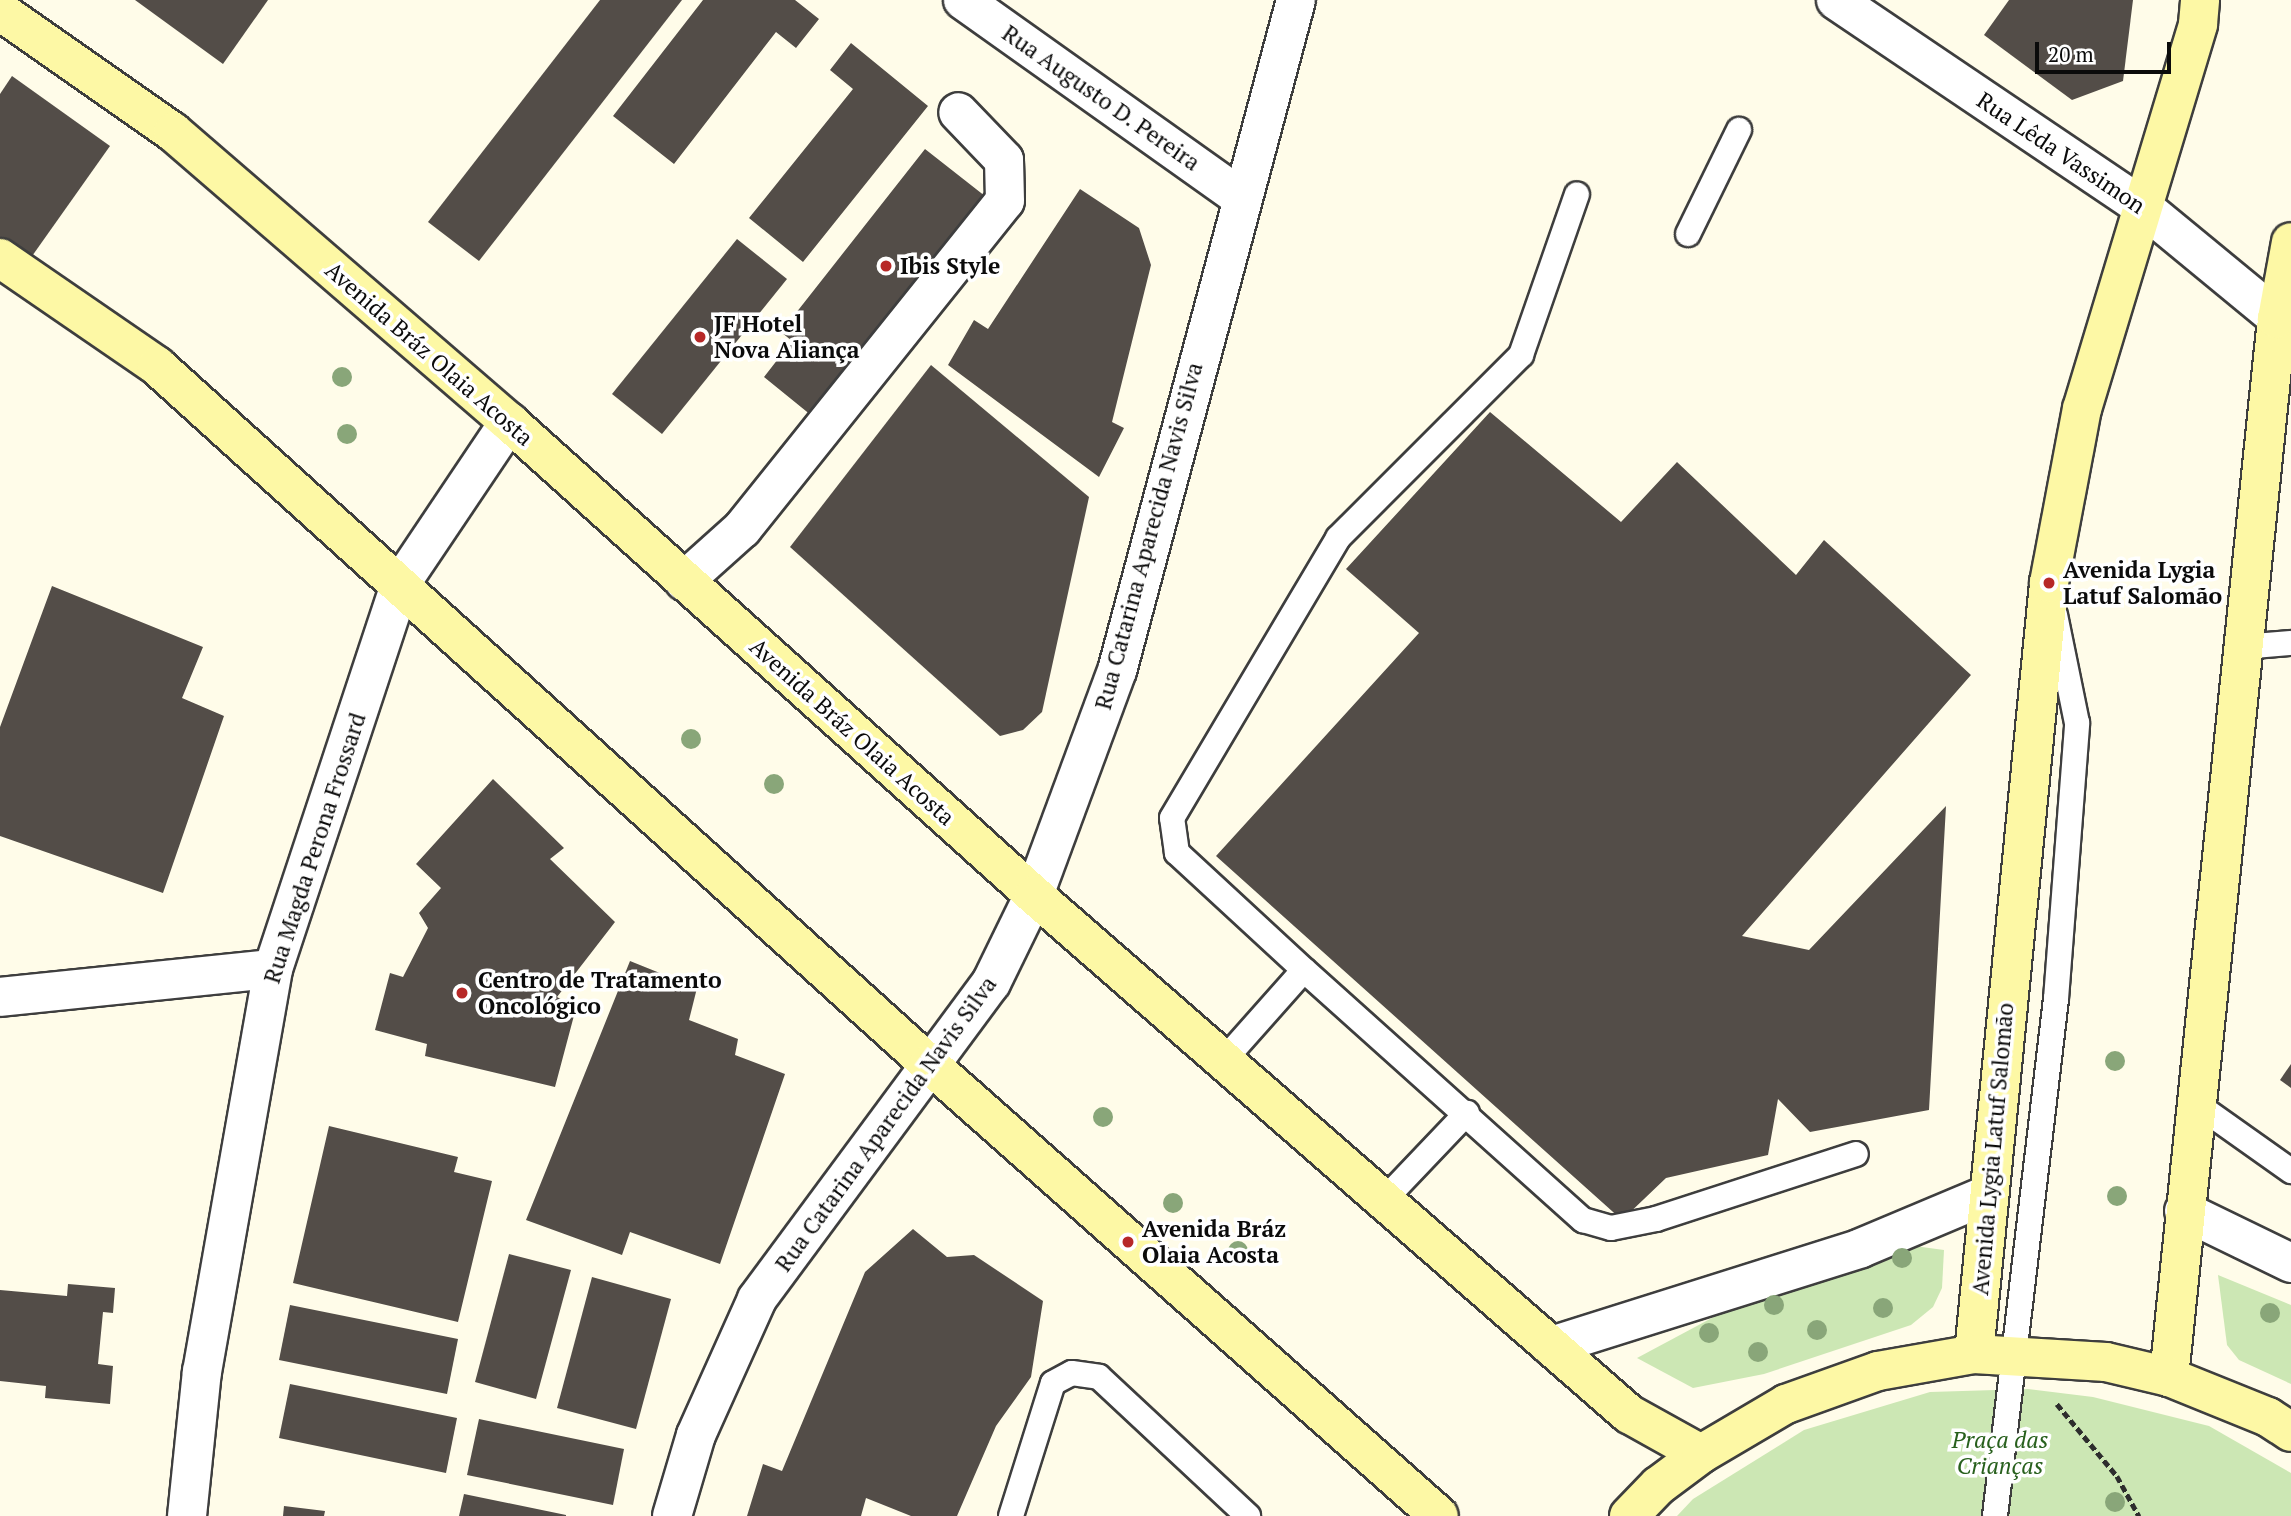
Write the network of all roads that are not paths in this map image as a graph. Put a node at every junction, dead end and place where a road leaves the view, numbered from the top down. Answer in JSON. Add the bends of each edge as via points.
{"nodes":[{"id":1,"x":963,"y":0,"type":"edge"},
{"id":2,"x":1296,"y":0,"type":"edge"},
{"id":3,"x":1836,"y":0,"type":"edge"},
{"id":4,"x":2200,"y":0,"type":"edge"},
{"id":5,"x":0,"y":11,"type":"edge"},
{"id":6,"x":958,"y":113,"type":"dead end"},
{"id":7,"x":1739,"y":130,"type":"dead end"},
{"id":8,"x":1577,"y":194,"type":"dead end"},
{"id":9,"x":1240,"y":197,"type":"junction"},
{"id":10,"x":2144,"y":208,"type":"junction"},
{"id":11,"x":1688,"y":234,"type":"dead end"},
{"id":12,"x":2291,"y":242,"type":"edge"},
{"id":13,"x":0,"y":258,"type":"edge"},
{"id":14,"x":2284,"y":324,"type":"edge"},
{"id":15,"x":509,"y":422,"type":"junction"},
{"id":16,"x":684,"y":581,"type":"junction"},
{"id":17,"x":401,"y":583,"type":"junction"},
{"id":18,"x":2049,"y":583,"type":"junction"},
{"id":19,"x":2291,"y":643,"type":"edge"},
{"id":20,"x":2242,"y":647,"type":"junction"},
{"id":21,"x":1034,"y":895,"type":"junction"},
{"id":22,"x":273,"y":969,"type":"junction"},
{"id":23,"x":1304,"y":970,"type":"junction"},
{"id":24,"x":0,"y":997,"type":"edge"},
{"id":25,"x":1224,"y":1060,"type":"junction"},
{"id":26,"x":929,"y":1064,"type":"junction"},
{"id":27,"x":2195,"y":1103,"type":"junction"},
{"id":28,"x":1467,"y":1113,"type":"junction"},
{"id":29,"x":1856,"y":1154,"type":"dead end"},
{"id":30,"x":2291,"y":1171,"type":"edge"},
{"id":31,"x":1987,"y":1195,"type":"junction"},
{"id":32,"x":1385,"y":1199,"type":"junction"},
{"id":33,"x":2184,"y":1211,"type":"junction"},
{"id":34,"x":2291,"y":1263,"type":"edge"},
{"id":35,"x":1551,"y":1346,"type":"junction"},
{"id":36,"x":1974,"y":1354,"type":"junction"},
{"id":37,"x":2016,"y":1354,"type":"junction"},
{"id":38,"x":2169,"y":1377,"type":"junction"},
{"id":39,"x":2291,"y":1432,"type":"edge"},
{"id":40,"x":1701,"y":1454,"type":"junction"},
{"id":41,"x":1434,"y":1514,"type":"edge"},
{"id":42,"x":187,"y":1516,"type":"edge"},
{"id":43,"x":672,"y":1516,"type":"edge"},
{"id":44,"x":1011,"y":1516,"type":"edge"},
{"id":45,"x":1248,"y":1516,"type":"edge"},
{"id":46,"x":1629,"y":1516,"type":"edge"},
{"id":47,"x":1995,"y":1516,"type":"edge"}],
"edges":[{"from":1,"to":9,"type":"street","name":"Rua Augusto D. Pereira"},
{"from":2,"to":9,"type":"street","name":"Rua Catarina Aparecida Navis Silva"},
{"from":3,"to":10,"type":"street","name":"Rua Lêda Vassimon"},
{"from":4,"to":10,"type":"main road","name":"Avenida Lygia Latuf Salomão"},
{"from":5,"to":15,"type":"main road","name":"Avenida Bráz Olaia Acosta","via":[[173,132]]},
{"from":6,"to":16,"type":"street","via":[[1004,160],[1005,201],[742,529]]},
{"from":7,"to":11,"type":"lane"},
{"from":8,"to":23,"type":"lane","via":[[1521,355],[1338,538],[1172,818],[1177,853]]},
{"from":9,"to":21,"type":"street","name":"Rua Catarina Aparecida Navis Silva","via":[[1117,671]]},
{"from":10,"to":14,"type":"street","name":"Rua Lêda Vassimon"},
{"from":10,"to":18,"type":"main road","name":"Avenida Lygia Latuf Salomão","via":[[2082,409]]},
{"from":12,"to":14,"type":"main road"},
{"from":13,"to":17,"type":"main road","via":[[157,366]]},
{"from":14,"to":20,"type":"main road"},
{"from":15,"to":16,"type":"main road","name":"Avenida Bráz Olaia Acosta"},
{"from":15,"to":17,"type":"street","name":"Rua Magda Perona Frossard"},
{"from":16,"to":21,"type":"main road","name":"Avenida Bráz Olaia Acosta"},
{"from":17,"to":22,"type":"street","name":"Rua Magda Perona Frossard"},
{"from":17,"to":26,"type":"main road"},
{"from":18,"to":31,"type":"main road","name":"Avenida Lygia Latuf Salomão"},
{"from":18,"to":37,"type":"lane","via":[[2077,723],[2056,999]]},
{"from":19,"to":20,"type":"lane"},
{"from":20,"to":27,"type":"main road"},
{"from":21,"to":25,"type":"main road","name":"Avenida Bráz Olaia Acosta"},
{"from":21,"to":26,"type":"street","name":"Rua Catarina Aparecida Navis Silva","via":[[992,984]]},
{"from":22,"to":24,"type":"street"},
{"from":22,"to":42,"type":"street","name":"Rua Magda Perona Frossard","via":[[202,1372]]},
{"from":23,"to":25,"type":"lane"},
{"from":23,"to":28,"type":"lane"},
{"from":25,"to":32,"type":"main road","name":"Avenida Bráz Olaia Acosta"},
{"from":26,"to":41,"type":"main road"},
{"from":26,"to":43,"type":"street","name":"Rua Catarina Aparecida Navis Silva","via":[[757,1299],[696,1435]]},
{"from":27,"to":30,"type":"lane"},
{"from":27,"to":33,"type":"main road"},
{"from":28,"to":29,"type":"lane","via":[[1583,1220],[1611,1228],[1656,1219]]},
{"from":28,"to":32,"type":"lane"},
{"from":31,"to":35,"type":"street","via":[[1861,1248]]},
{"from":31,"to":36,"type":"main road","name":"Avenida Lygia Latuf Salomão"},
{"from":32,"to":35,"type":"main road","name":"Avenida Bráz Olaia Acosta"},
{"from":33,"to":34,"type":"street"},
{"from":33,"to":38,"type":"main road"},
{"from":35,"to":40,"type":"main road","name":"Avenida Bráz Olaia Acosta","via":[[1629,1414]]},
{"from":36,"to":37,"type":"main road"},
{"from":36,"to":40,"type":"main road","via":[[1878,1371],[1786,1404]]},
{"from":37,"to":38,"type":"main road","via":[[2106,1362]]},
{"from":37,"to":47,"type":"lane"},
{"from":38,"to":39,"type":"main road","via":[[2268,1417]]},
{"from":40,"to":46,"type":"main road","via":[[1658,1486]]},
{"from":44,"to":45,"type":"lane","via":[[1053,1383],[1072,1374],[1099,1377]]}]}
